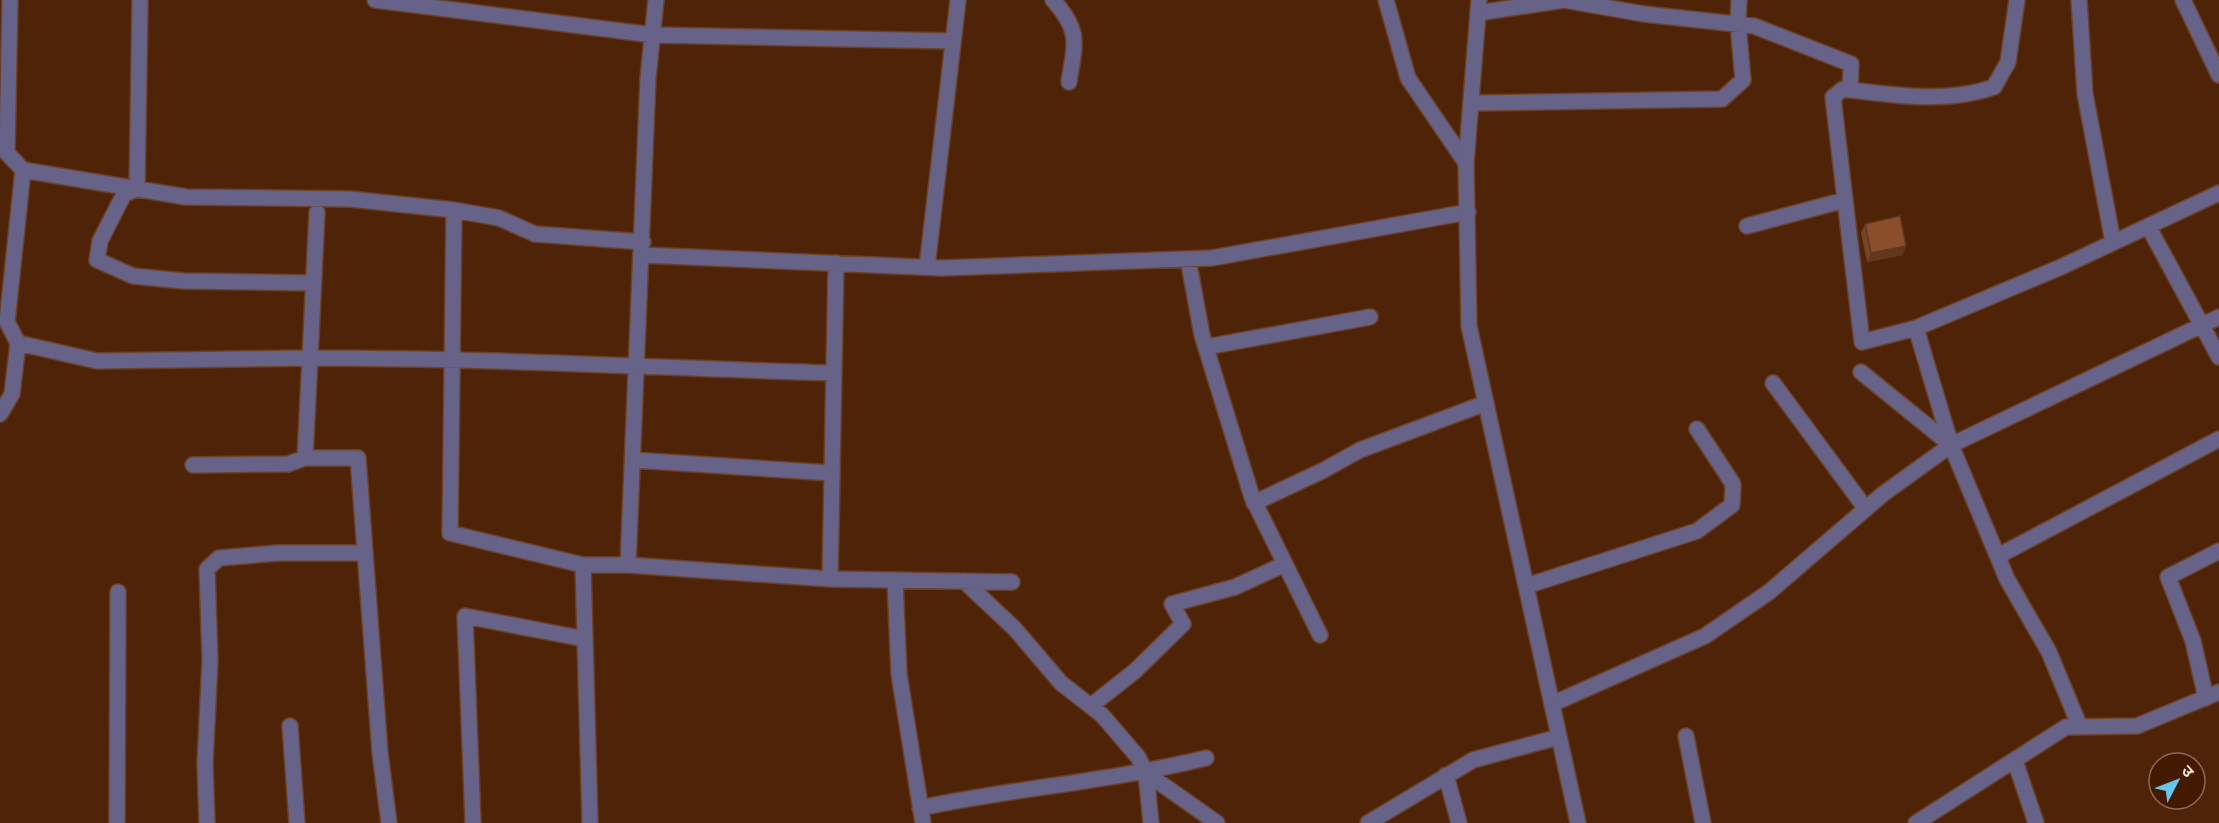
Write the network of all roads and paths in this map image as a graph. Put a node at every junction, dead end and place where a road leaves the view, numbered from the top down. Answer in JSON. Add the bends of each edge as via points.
{"nodes":[{"id":1,"x":10,"y":0,"type":"edge"},
{"id":2,"x":140,"y":0,"type":"edge"},
{"id":3,"x":375,"y":0,"type":"edge"},
{"id":4,"x":656,"y":0,"type":"edge"},
{"id":5,"x":958,"y":0,"type":"edge"},
{"id":6,"x":1053,"y":0,"type":"edge"},
{"id":7,"x":1386,"y":0,"type":"edge"},
{"id":8,"x":1739,"y":0,"type":"edge"},
{"id":9,"x":2018,"y":0,"type":"edge"},
{"id":10,"x":2079,"y":0,"type":"edge"},
{"id":11,"x":2183,"y":0,"type":"edge"},
{"id":12,"x":1479,"y":7,"type":"edge"},
{"id":13,"x":1738,"y":24,"type":"junction"},
{"id":14,"x":653,"y":35,"type":"junction"},
{"id":15,"x":953,"y":41,"type":"junction"},
{"id":16,"x":2218,"y":69,"type":"edge"},
{"id":17,"x":1070,"y":82,"type":"dead end"},
{"id":18,"x":1850,"y":90,"type":"junction"},
{"id":19,"x":1472,"y":103,"type":"junction"},
{"id":20,"x":1466,"y":164,"type":"junction"},
{"id":21,"x":23,"y":170,"type":"junction"},
{"id":22,"x":137,"y":189,"type":"junction"},
{"id":23,"x":2219,"y":193,"type":"edge"},
{"id":24,"x":1845,"y":201,"type":"junction"},
{"id":25,"x":454,"y":210,"type":"junction"},
{"id":26,"x":317,"y":212,"type":"dead end"},
{"id":27,"x":1468,"y":212,"type":"junction"},
{"id":28,"x":1747,"y":226,"type":"dead end"},
{"id":29,"x":2148,"y":226,"type":"junction"},
{"id":30,"x":2113,"y":242,"type":"junction"},
{"id":31,"x":642,"y":249,"type":"junction"},
{"id":32,"x":1188,"y":259,"type":"junction"},
{"id":33,"x":836,"y":263,"type":"junction"},
{"id":34,"x":927,"y":267,"type":"junction"},
{"id":35,"x":313,"y":283,"type":"junction"},
{"id":36,"x":2219,"y":316,"type":"edge"},
{"id":37,"x":1370,"y":317,"type":"dead end"},
{"id":38,"x":4,"y":320,"type":"edge"},
{"id":39,"x":2202,"y":324,"type":"junction"},
{"id":40,"x":1916,"y":328,"type":"junction"},
{"id":41,"x":18,"y":343,"type":"junction"},
{"id":42,"x":1206,"y":346,"type":"junction"},
{"id":43,"x":2219,"y":357,"type":"edge"},
{"id":44,"x":310,"y":358,"type":"junction"},
{"id":45,"x":450,"y":358,"type":"junction"},
{"id":46,"x":637,"y":368,"type":"junction"},
{"id":47,"x":1861,"y":372,"type":"dead end"},
{"id":48,"x":834,"y":373,"type":"junction"},
{"id":49,"x":1773,"y":382,"type":"dead end"},
{"id":50,"x":1486,"y":404,"type":"junction"},
{"id":51,"x":0,"y":414,"type":"edge"},
{"id":52,"x":1697,"y":429,"type":"dead end"},
{"id":53,"x":2219,"y":438,"type":"edge"},
{"id":54,"x":1951,"y":445,"type":"junction"},
{"id":55,"x":306,"y":458,"type":"junction"},
{"id":56,"x":633,"y":460,"type":"junction"},
{"id":57,"x":193,"y":465,"type":"dead end"},
{"id":58,"x":832,"y":473,"type":"junction"},
{"id":59,"x":1254,"y":503,"type":"junction"},
{"id":60,"x":1866,"y":509,"type":"junction"},
{"id":61,"x":2219,"y":550,"type":"edge"},
{"id":62,"x":365,"y":553,"type":"junction"},
{"id":63,"x":1998,"y":556,"type":"junction"},
{"id":64,"x":1284,"y":564,"type":"junction"},
{"id":65,"x":583,"y":565,"type":"junction"},
{"id":66,"x":628,"y":565,"type":"junction"},
{"id":67,"x":830,"y":579,"type":"junction"},
{"id":68,"x":895,"y":580,"type":"junction"},
{"id":69,"x":964,"y":581,"type":"junction"},
{"id":70,"x":1012,"y":582,"type":"dead end"},
{"id":71,"x":1526,"y":586,"type":"junction"},
{"id":72,"x":118,"y":592,"type":"dead end"},
{"id":73,"x":1320,"y":635,"type":"dead end"},
{"id":74,"x":585,"y":639,"type":"junction"},
{"id":75,"x":2213,"y":695,"type":"edge"},
{"id":76,"x":1552,"y":704,"type":"junction"},
{"id":77,"x":1092,"y":705,"type":"junction"},
{"id":78,"x":290,"y":726,"type":"dead end"},
{"id":79,"x":2080,"y":727,"type":"junction"},
{"id":80,"x":1686,"y":736,"type":"dead end"},
{"id":81,"x":1559,"y":737,"type":"junction"},
{"id":82,"x":1206,"y":758,"type":"dead end"},
{"id":83,"x":2015,"y":761,"type":"junction"},
{"id":84,"x":1146,"y":772,"type":"junction"},
{"id":85,"x":1446,"y":775,"type":"junction"},
{"id":86,"x":921,"y":816,"type":"edge"},
{"id":87,"x":1922,"y":822,"type":"edge"},
{"id":88,"x":117,"y":823,"type":"edge"},
{"id":89,"x":207,"y":823,"type":"edge"},
{"id":90,"x":297,"y":823,"type":"edge"},
{"id":91,"x":389,"y":823,"type":"edge"},
{"id":92,"x":473,"y":823,"type":"edge"},
{"id":93,"x":590,"y":823,"type":"edge"},
{"id":94,"x":1151,"y":823,"type":"edge"},
{"id":95,"x":1217,"y":823,"type":"edge"},
{"id":96,"x":1368,"y":823,"type":"edge"},
{"id":97,"x":1459,"y":823,"type":"edge"},
{"id":98,"x":1578,"y":823,"type":"edge"},
{"id":99,"x":1703,"y":823,"type":"edge"},
{"id":100,"x":2036,"y":823,"type":"edge"}],
"edges":[{"from":1,"to":21,"type":"street","via":[[7,153]]},
{"from":2,"to":22,"type":"street"},
{"from":3,"to":14,"type":"street"},
{"from":4,"to":14,"type":"street"},
{"from":5,"to":15,"type":"street"},
{"from":6,"to":17,"type":"street","via":[[1065,13],[1075,34]]},
{"from":7,"to":20,"type":"street","via":[[1408,78]]},
{"from":8,"to":13,"type":"street"},
{"from":9,"to":18,"type":"street","via":[[2008,62],[1994,87],[1968,96]]},
{"from":10,"to":30,"type":"street","via":[[2085,94]]},
{"from":11,"to":16,"type":"street"},
{"from":12,"to":13,"type":"street","via":[[1564,0]]},
{"from":12,"to":19,"type":"street"},
{"from":13,"to":18,"type":"street","via":[[1755,26],[1851,64]]},
{"from":13,"to":19,"type":"street","via":[[1743,80],[1722,99]]},
{"from":14,"to":15,"type":"street"},
{"from":14,"to":31,"type":"street"},
{"from":15,"to":34,"type":"street"},
{"from":18,"to":24,"type":"street","via":[[1843,89],[1833,97]]},
{"from":19,"to":20,"type":"street"},
{"from":20,"to":27,"type":"street"},
{"from":21,"to":22,"type":"street"},
{"from":21,"to":38,"type":"street"},
{"from":22,"to":25,"type":"street","via":[[186,197],[350,199]]},
{"from":22,"to":35,"type":"street","via":[[124,194],[100,241],[97,260],[133,276],[184,281]]},
{"from":23,"to":29,"type":"street"},
{"from":24,"to":28,"type":"street"},
{"from":24,"to":40,"type":"street","via":[[1862,342]]},
{"from":25,"to":31,"type":"street","via":[[499,218],[535,234]]},
{"from":25,"to":45,"type":"street"},
{"from":26,"to":35,"type":"street"},
{"from":27,"to":32,"type":"street"},
{"from":27,"to":50,"type":"street","via":[[1469,326]]},
{"from":29,"to":30,"type":"street"},
{"from":29,"to":39,"type":"street"},
{"from":30,"to":40,"type":"street"},
{"from":31,"to":33,"type":"street"},
{"from":31,"to":46,"type":"street"},
{"from":32,"to":34,"type":"street"},
{"from":32,"to":42,"type":"street"},
{"from":33,"to":34,"type":"street"},
{"from":33,"to":48,"type":"street"},
{"from":35,"to":44,"type":"street"},
{"from":36,"to":39,"type":"street"},
{"from":37,"to":42,"type":"street"},
{"from":38,"to":41,"type":"street"},
{"from":39,"to":43,"type":"street"},
{"from":39,"to":54,"type":"street"},
{"from":40,"to":54,"type":"street"},
{"from":41,"to":44,"type":"street","via":[[97,361]]},
{"from":41,"to":51,"type":"street","via":[[12,394]]},
{"from":42,"to":59,"type":"street"},
{"from":44,"to":45,"type":"street"},
{"from":44,"to":55,"type":"street"},
{"from":45,"to":46,"type":"street"},
{"from":45,"to":65,"type":"street","via":[[450,533]]},
{"from":46,"to":48,"type":"street"},
{"from":46,"to":56,"type":"street"},
{"from":47,"to":54,"type":"street"},
{"from":48,"to":58,"type":"street"},
{"from":49,"to":60,"type":"street"},
{"from":50,"to":59,"type":"street","via":[[1360,450]]},
{"from":50,"to":71,"type":"street"},
{"from":52,"to":71,"type":"street","via":[[1733,484],[1732,505],[1697,531]]},
{"from":53,"to":63,"type":"street"},
{"from":54,"to":60,"type":"street"},
{"from":54,"to":63,"type":"street"},
{"from":55,"to":57,"type":"street","via":[[288,464]]},
{"from":55,"to":62,"type":"street","via":[[358,458]]},
{"from":56,"to":58,"type":"street"},
{"from":56,"to":66,"type":"street"},
{"from":58,"to":67,"type":"street"},
{"from":59,"to":64,"type":"street"},
{"from":60,"to":76,"type":"street","via":[[1769,591],[1705,636]]},
{"from":61,"to":75,"type":"street","via":[[2168,577]]},
{"from":62,"to":89,"type":"street","via":[[219,558],[207,569]]},
{"from":62,"to":91,"type":"street"},
{"from":63,"to":79,"type":"street","via":[[2049,652]]},
{"from":64,"to":73,"type":"street"},
{"from":64,"to":77,"type":"street","via":[[1235,587],[1172,604],[1183,624],[1135,671]]},
{"from":65,"to":66,"type":"street"},
{"from":65,"to":74,"type":"street"},
{"from":66,"to":67,"type":"street"},
{"from":67,"to":68,"type":"street"},
{"from":68,"to":69,"type":"street"},
{"from":68,"to":86,"type":"street","via":[[899,674]]},
{"from":69,"to":70,"type":"street"},
{"from":69,"to":77,"type":"street","via":[[1015,629],[1061,683]]},
{"from":71,"to":76,"type":"street"},
{"from":72,"to":88,"type":"street"},
{"from":74,"to":92,"type":"street","via":[[465,616]]},
{"from":74,"to":93,"type":"street"},
{"from":75,"to":79,"type":"street","via":[[2137,726]]},
{"from":76,"to":81,"type":"street"},
{"from":77,"to":84,"type":"street","via":[[1122,737]]},
{"from":78,"to":90,"type":"street"},
{"from":79,"to":83,"type":"street","via":[[2066,727]]},
{"from":80,"to":99,"type":"street"},
{"from":81,"to":85,"type":"street","via":[[1473,760]]},
{"from":81,"to":98,"type":"street"},
{"from":82,"to":84,"type":"street"},
{"from":83,"to":87,"type":"street"},
{"from":83,"to":100,"type":"street"},
{"from":84,"to":86,"type":"street","via":[[989,793]]},
{"from":84,"to":94,"type":"street"},
{"from":84,"to":95,"type":"street"},
{"from":85,"to":96,"type":"street"},
{"from":85,"to":97,"type":"street"}]}
